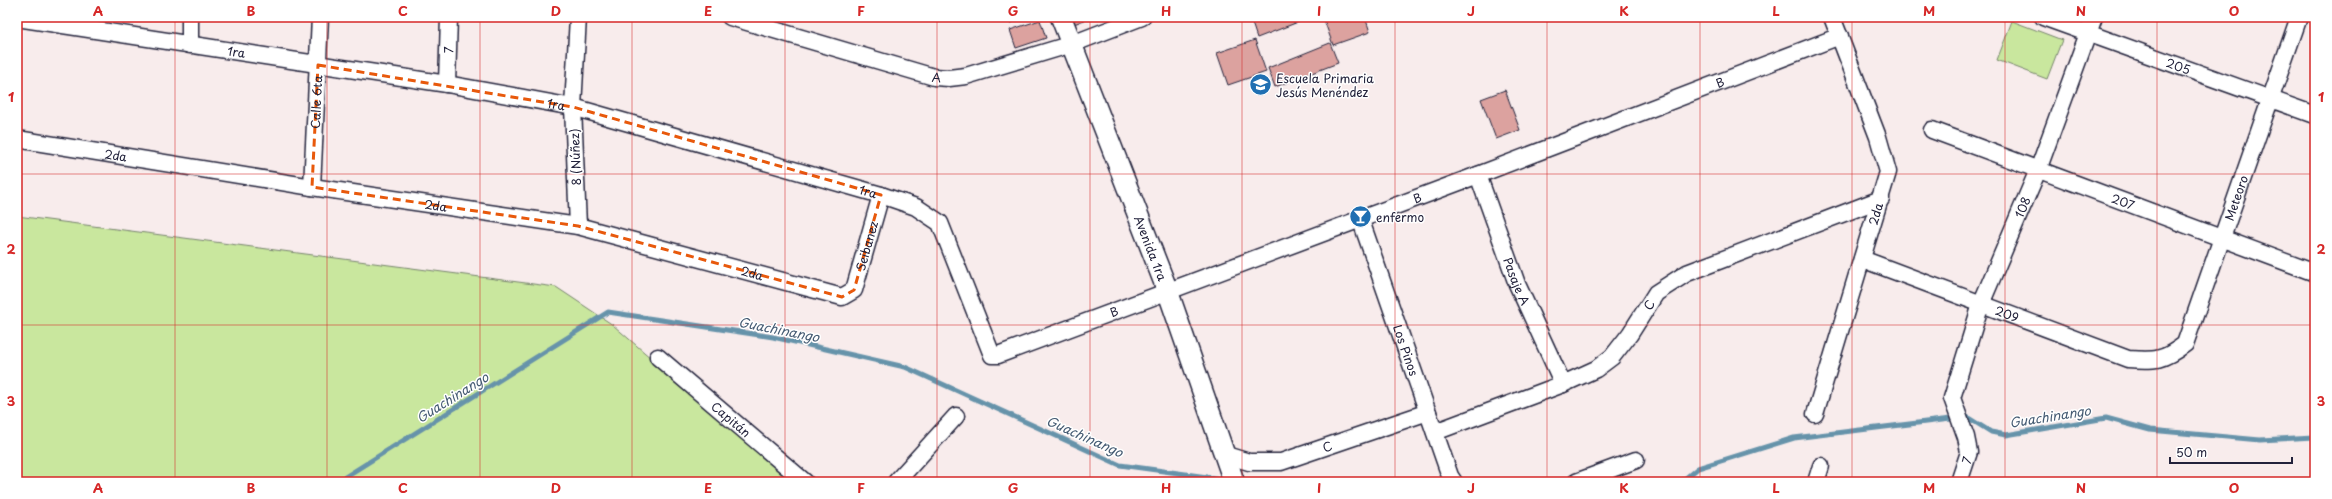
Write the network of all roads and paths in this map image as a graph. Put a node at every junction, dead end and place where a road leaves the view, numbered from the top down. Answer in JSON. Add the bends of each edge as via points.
{"nodes":[{"id":1,"x":190,"y":17,"type":"edge"},
{"id":2,"x":320,"y":17,"type":"edge"},
{"id":3,"x":449,"y":17,"type":"edge"},
{"id":4,"x":578,"y":17,"type":"edge"},
{"id":5,"x":730,"y":17,"type":"edge"},
{"id":6,"x":1061,"y":17,"type":"edge"},
{"id":7,"x":1142,"y":17,"type":"edge"},
{"id":8,"x":1832,"y":17,"type":"edge"},
{"id":9,"x":2043,"y":17,"type":"edge"},
{"id":10,"x":2094,"y":17,"type":"edge"},
{"id":11,"x":2299,"y":17,"type":"edge"},
{"id":12,"x":17,"y":18,"type":"edge"},
{"id":13,"x":64,"y":21,"type":"edge"},
{"id":14,"x":2088,"y":33,"type":"junction"},
{"id":15,"x":1840,"y":36,"type":"junction"},
{"id":16,"x":1072,"y":44,"type":"junction"},
{"id":17,"x":190,"y":45,"type":"junction"},
{"id":18,"x":318,"y":65,"type":"junction"},
{"id":19,"x":447,"y":84,"type":"junction"},
{"id":20,"x":2270,"y":99,"type":"junction"},
{"id":21,"x":573,"y":107,"type":"junction"},
{"id":22,"x":2315,"y":115,"type":"edge"},
{"id":23,"x":1932,"y":130,"type":"dead end"},
{"id":24,"x":17,"y":140,"type":"edge"},
{"id":25,"x":2038,"y":170,"type":"junction"},
{"id":26,"x":1478,"y":175,"type":"junction"},
{"id":27,"x":312,"y":187,"type":"junction"},
{"id":28,"x":881,"y":195,"type":"junction"},
{"id":29,"x":1881,"y":199,"type":"junction"},
{"id":30,"x":1360,"y":218,"type":"junction"},
{"id":31,"x":578,"y":226,"type":"junction"},
{"id":32,"x":2222,"y":238,"type":"junction"},
{"id":33,"x":1862,"y":258,"type":"junction"},
{"id":34,"x":2315,"y":273,"type":"edge"},
{"id":35,"x":1168,"y":292,"type":"junction"},
{"id":36,"x":849,"y":295,"type":"joint"},
{"id":37,"x":1981,"y":304,"type":"junction"},
{"id":38,"x":992,"y":355,"type":"joint"},
{"id":39,"x":658,"y":357,"type":"dead end"},
{"id":40,"x":2153,"y":361,"type":"joint"},
{"id":41,"x":1563,"y":384,"type":"junction"},
{"id":42,"x":1952,"y":398,"type":"joint"},
{"id":43,"x":1428,"y":412,"type":"junction"},
{"id":44,"x":1815,"y":414,"type":"dead end"},
{"id":45,"x":956,"y":416,"type":"dead end"},
{"id":46,"x":1435,"y":432,"type":"junction"},
{"id":47,"x":1636,"y":460,"type":"dead end"},
{"id":48,"x":1821,"y":466,"type":"dead end"},
{"id":49,"x":1230,"y":468,"type":"edge"},
{"id":50,"x":805,"y":482,"type":"edge"},
{"id":51,"x":896,"y":482,"type":"edge"},
{"id":52,"x":1454,"y":482,"type":"edge"},
{"id":53,"x":1576,"y":482,"type":"edge"},
{"id":54,"x":1816,"y":482,"type":"edge"},
{"id":55,"x":1959,"y":482,"type":"edge"}],
"edges":[{"from":1,"to":17,"type":"street"},
{"from":2,"to":18,"type":"street","name":"Calle 6ta"},
{"from":3,"to":19,"type":"street","name":"7"},
{"from":4,"to":21,"type":"street","name":"8 (Núñez)"},
{"from":5,"to":16,"type":"street","name":"A","via":[[934,77],[966,76]]},
{"from":6,"to":16,"type":"street","name":"Avenida 1ra"},
{"from":7,"to":16,"type":"street","name":"A"},
{"from":8,"to":15,"type":"street","name":"2da"},
{"from":9,"to":14,"type":"street","name":"205"},
{"from":10,"to":14,"type":"street","name":"108"},
{"from":11,"to":20,"type":"street","name":"Meteoro"},
{"from":12,"to":13,"type":"street","name":"1ra"},
{"from":13,"to":17,"type":"street","name":"1ra"},
{"from":14,"to":20,"type":"street","name":"205"},
{"from":14,"to":25,"type":"street","name":"108"},
{"from":15,"to":26,"type":"street","name":"B"},
{"from":15,"to":29,"type":"street","name":"2da","via":[[1878,137],[1888,172]]},
{"from":16,"to":35,"type":"street","name":"Avenida 1ra"},
{"from":17,"to":18,"type":"street","name":"1ra"},
{"from":18,"to":19,"type":"street","name":"1ra"},
{"from":18,"to":27,"type":"street","name":"Calle 6ta"},
{"from":19,"to":21,"type":"street","name":"1ra"},
{"from":20,"to":22,"type":"street","name":"205"},
{"from":20,"to":32,"type":"street","name":"Meteoro"},
{"from":21,"to":28,"type":"street","name":"1ra"},
{"from":21,"to":31,"type":"street","name":"8 (Núñez)"},
{"from":23,"to":25,"type":"street","name":"207"},
{"from":24,"to":27,"type":"street","name":"2da"},
{"from":25,"to":32,"type":"street","name":"207"},
{"from":25,"to":37,"type":"street","name":"108"},
{"from":26,"to":30,"type":"street","name":"B"},
{"from":26,"to":41,"type":"street","name":"Pasaje A","via":[[1517,284]]},
{"from":27,"to":31,"type":"street","name":"2da"},
{"from":28,"to":36,"type":"street","name":"Seibanez","via":[[854,290]]},
{"from":28,"to":38,"type":"street","name":"1ra","via":[[916,207],[940,223]]},
{"from":29,"to":33,"type":"street","name":"2da"},
{"from":29,"to":41,"type":"street","name":"C","via":[[1687,274],[1656,293],[1612,357],[1596,369]]},
{"from":30,"to":35,"type":"street","name":"B"},
{"from":30,"to":43,"type":"street","name":"Los Pinos"},
{"from":31,"to":36,"type":"street","name":"2da","via":[[842,297]]},
{"from":32,"to":34,"type":"street","name":"207"},
{"from":32,"to":40,"type":"street","name":"Meteoro","via":[[2185,344],[2170,355]]},
{"from":33,"to":37,"type":"street","name":"209"},
{"from":33,"to":44,"type":"street","name":"2da"},
{"from":35,"to":38,"type":"street","name":"B","via":[[998,355]]},
{"from":35,"to":49,"type":"street","name":"Avenida 1ra"},
{"from":37,"to":40,"type":"street","name":"209","via":[[2128,359]]},
{"from":37,"to":42,"type":"street","name":"108"},
{"from":39,"to":50,"type":"street","name":"Capitán"},
{"from":41,"to":46,"type":"street","name":"C"},
{"from":42,"to":55,"type":"street","name":"7","via":[[1970,452]]},
{"from":43,"to":46,"type":"street","name":"Los Pinos"},
{"from":43,"to":49,"type":"street","name":"C","via":[[1281,462],[1249,462]]},
{"from":45,"to":51,"type":"street"},
{"from":46,"to":52,"type":"street","name":"Los Pinos"},
{"from":47,"to":53,"type":"street"},
{"from":48,"to":54,"type":"street"}]}
